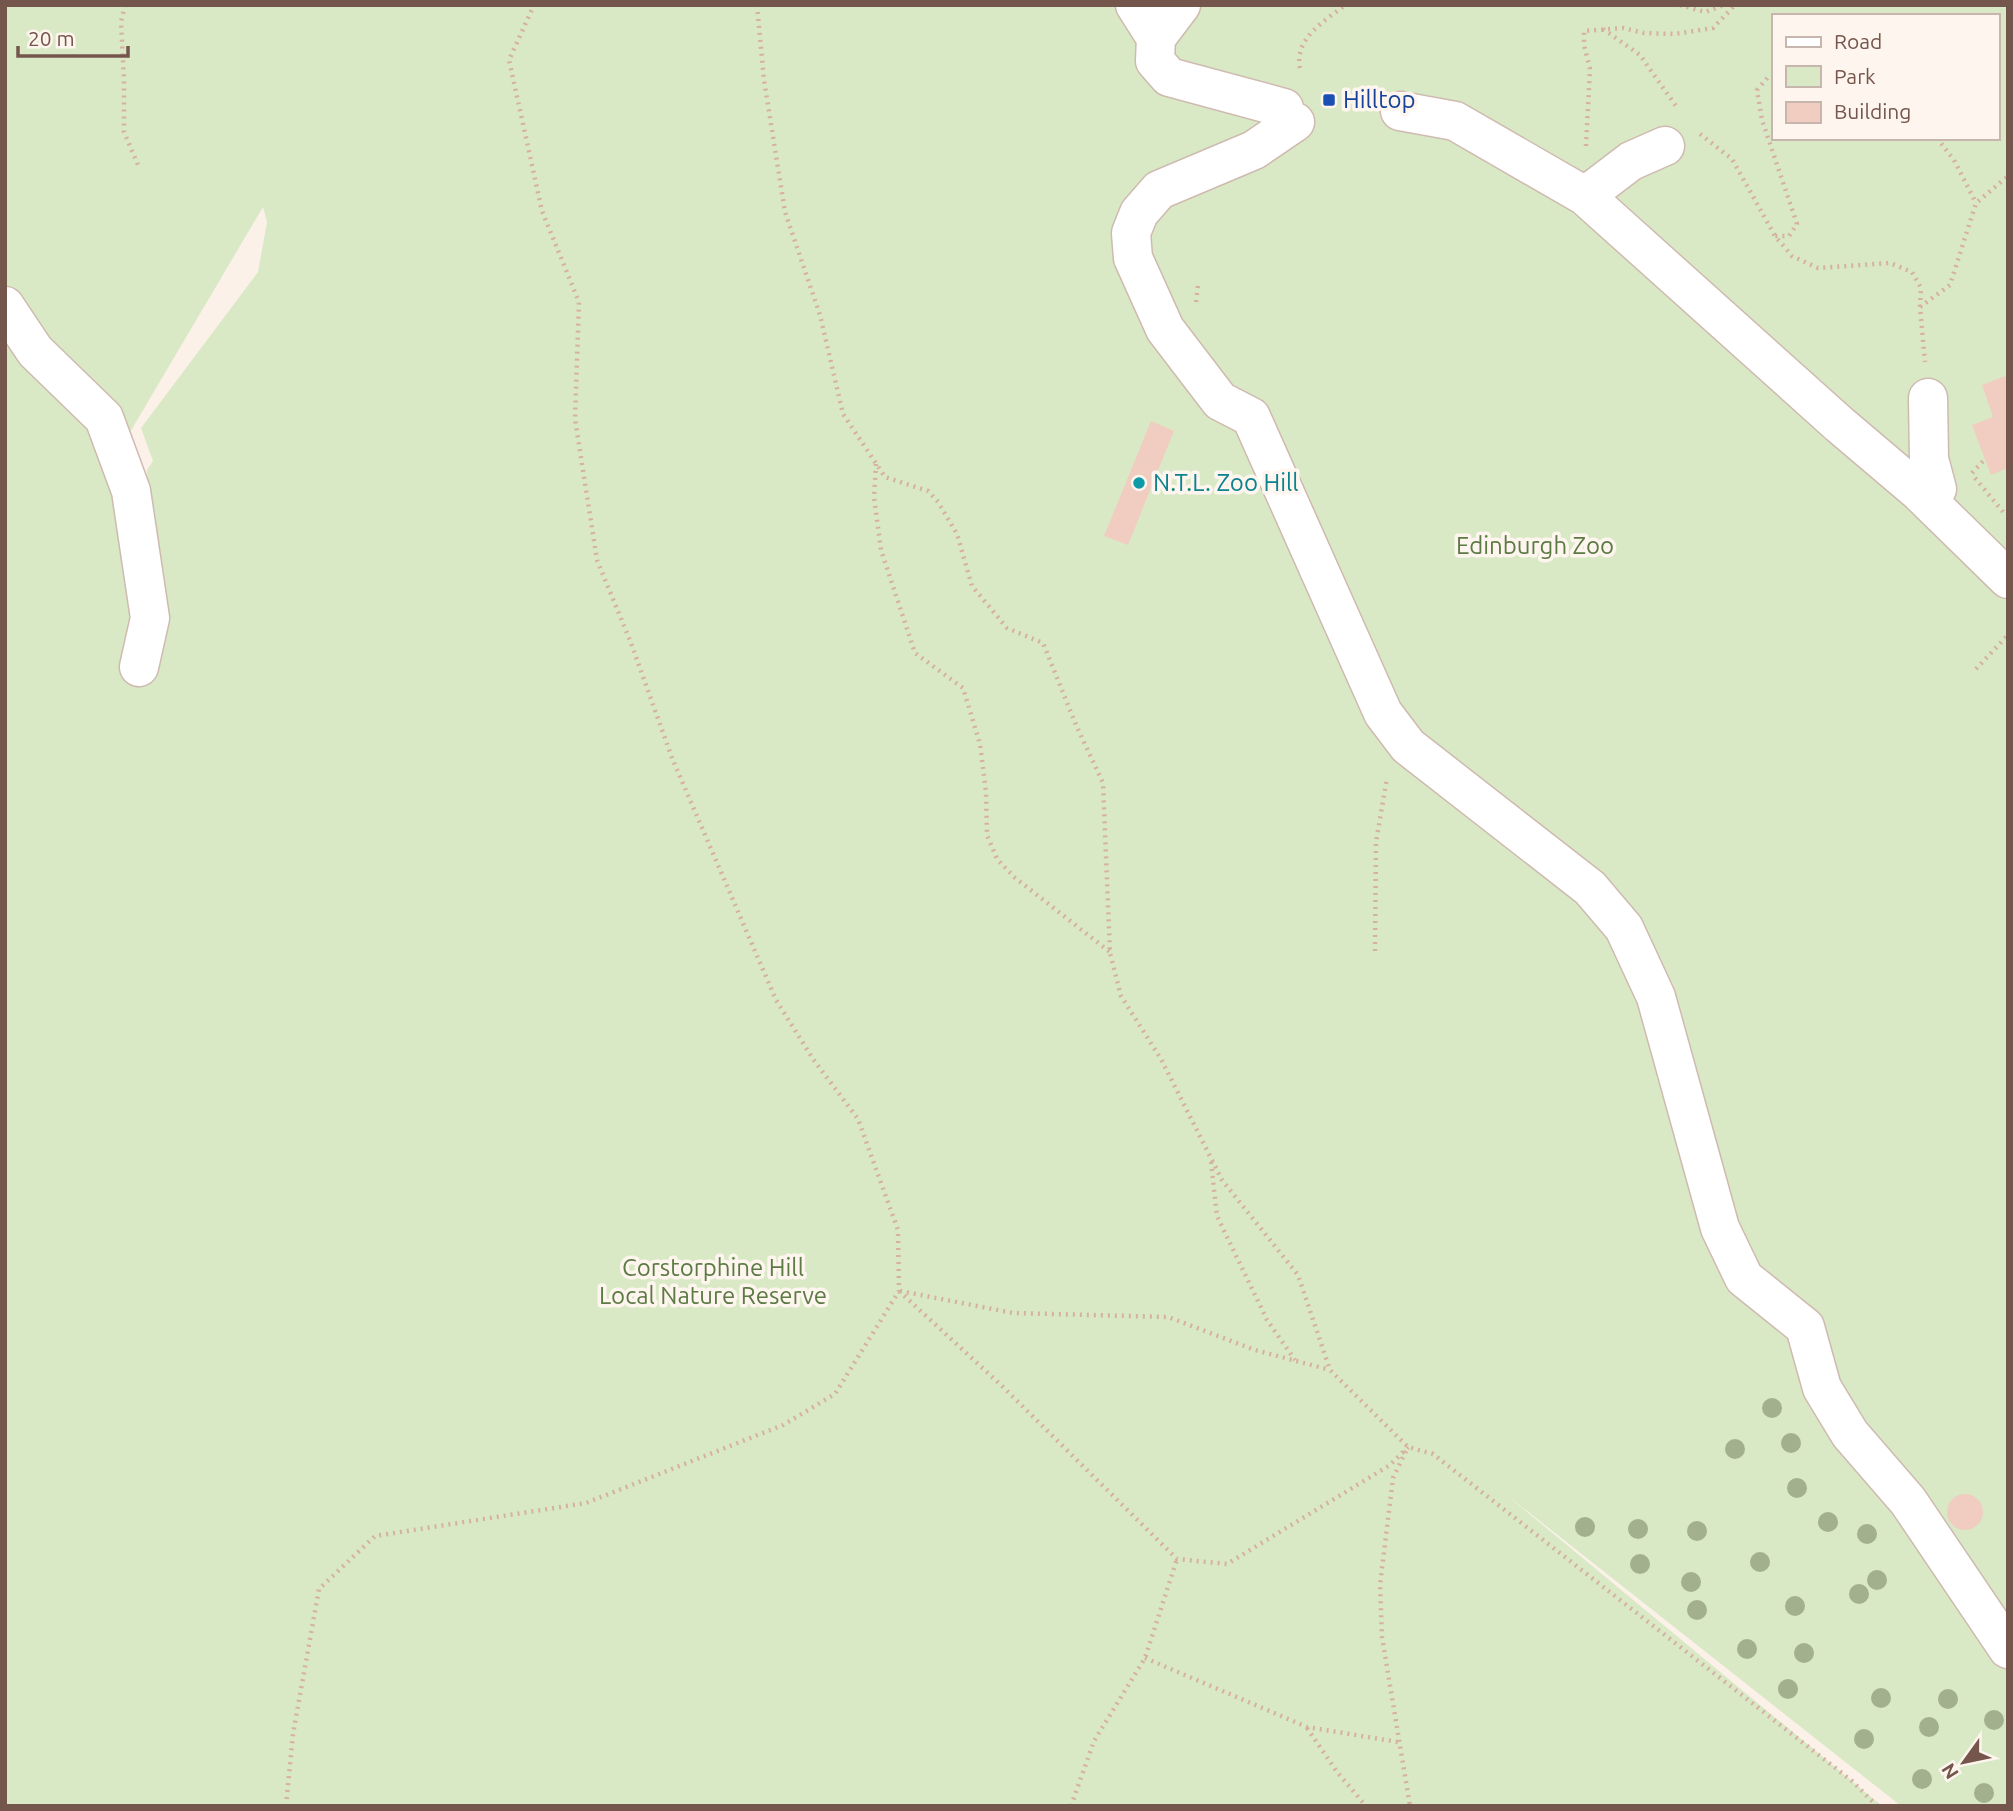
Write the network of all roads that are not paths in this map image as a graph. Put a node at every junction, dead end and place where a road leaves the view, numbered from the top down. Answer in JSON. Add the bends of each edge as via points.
{"nodes":[{"id":1,"x":1135,"y":5,"type":"edge"},
{"id":2,"x":1181,"y":5,"type":"edge"},
{"id":3,"x":1156,"y":38,"type":"junction"},
{"id":4,"x":1400,"y":111,"type":"dead end"},
{"id":5,"x":1679,"y":129,"type":"road end"},
{"id":6,"x":1594,"y":189,"type":"junction"},
{"id":7,"x":5,"y":306,"type":"edge"},
{"id":8,"x":1928,"y":398,"type":"road end"},
{"id":9,"x":1947,"y":486,"type":"junction"},
{"id":10,"x":2008,"y":579,"type":"edge"},
{"id":11,"x":139,"y":667,"type":"dead end"},
{"id":12,"x":2008,"y":1649,"type":"edge"}],
"edges":[{"from":1,"to":3,"type":"lane"},
{"from":2,"to":3,"type":"lane"},
{"from":3,"to":12,"type":"lane","via":[[1155,61],[1169,77],[1290,115],[1254,150],[1159,190],[1139,213],[1131,233],[1133,258],[1165,329],[1220,401],[1251,417],[1383,713],[1408,746],[1590,888],[1624,928],[1656,997],[1720,1228],[1744,1278],[1805,1327],[1822,1388],[1850,1434],[1908,1501]]},
{"from":4,"to":6,"type":"lane","via":[[1455,121]]},
{"from":5,"to":6,"type":"lane"},
{"from":6,"to":9,"type":"lane"},
{"from":7,"to":11,"type":"lane","via":[[34,351],[104,418],[131,491],[150,618]]},
{"from":8,"to":9,"type":"lane","via":[[1929,459]]},
{"from":9,"to":10,"type":"lane"}]}
